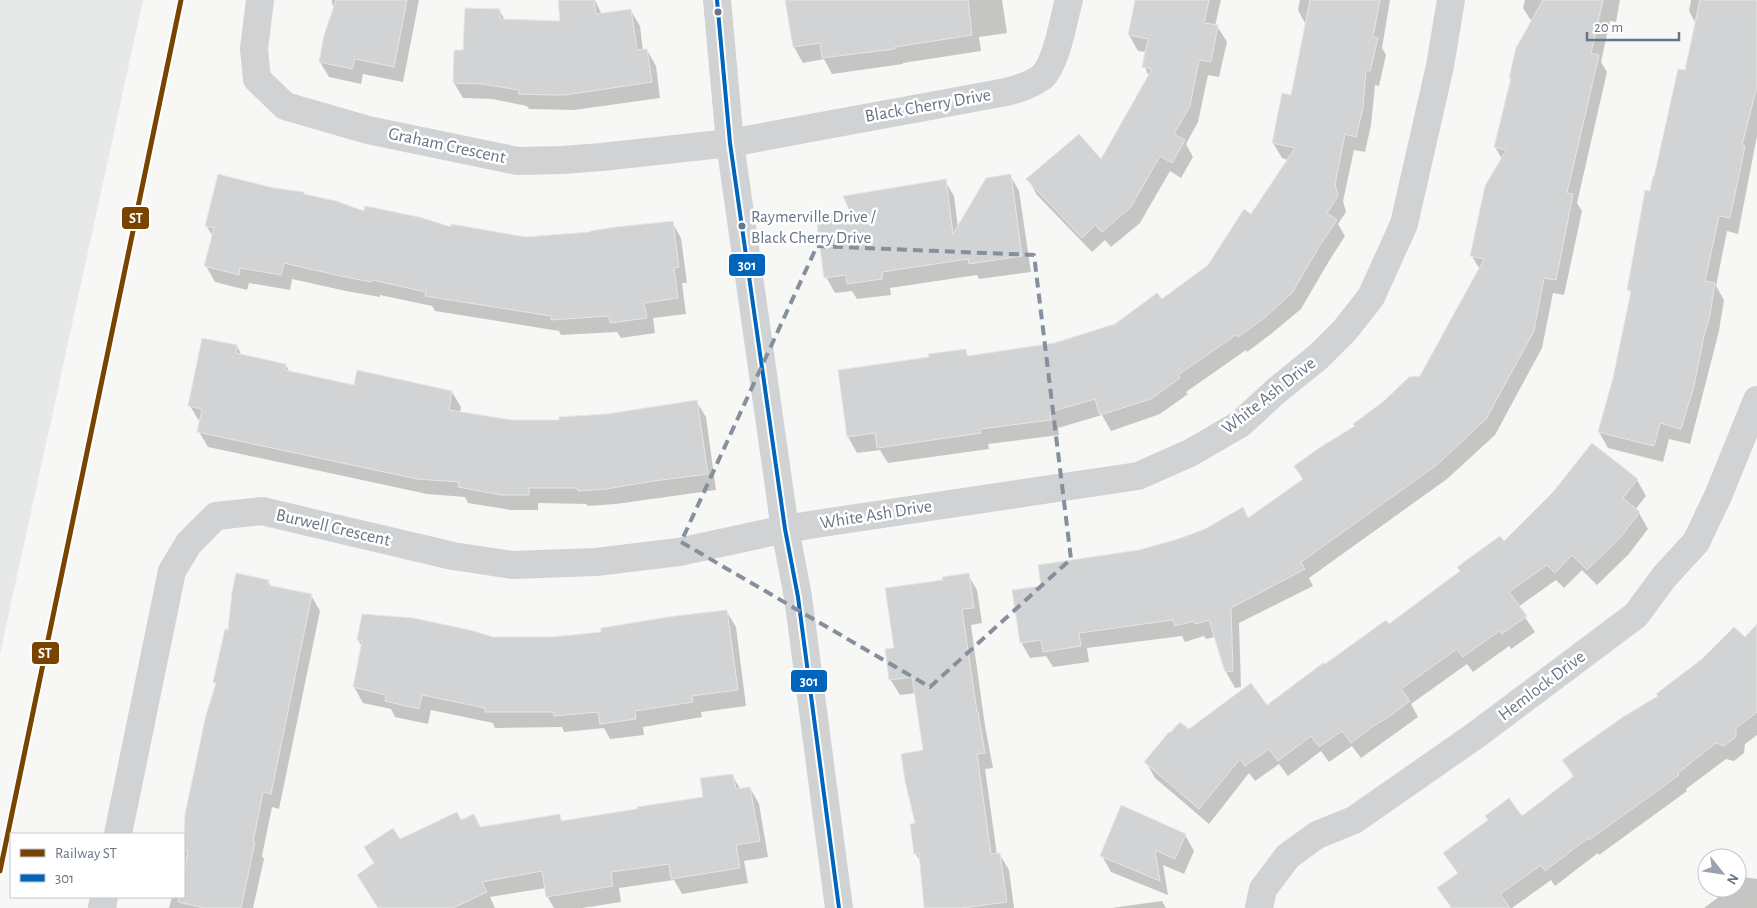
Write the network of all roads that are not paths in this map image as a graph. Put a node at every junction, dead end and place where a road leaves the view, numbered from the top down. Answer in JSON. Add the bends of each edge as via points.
{"nodes":[{"id":1,"x":260,"y":0,"type":"edge"},
{"id":2,"x":717,"y":0,"type":"edge"},
{"id":3,"x":1069,"y":0,"type":"edge"},
{"id":4,"x":1451,"y":0,"type":"edge"},
{"id":5,"x":730,"y":142,"type":"junction"},
{"id":6,"x":1757,"y":400,"type":"edge"},
{"id":7,"x":785,"y":529,"type":"junction"},
{"id":8,"x":118,"y":833,"type":"edge"},
{"id":9,"x":838,"y":908,"type":"edge"},
{"id":10,"x":1259,"y":908,"type":"edge"}],
"edges":[{"from":1,"to":5,"type":"street","name":"Graham Crescent","via":[[254,49],[257,79],[285,106],[368,130],[518,161],[602,157]]},
{"from":2,"to":5,"type":"street"},
{"from":3,"to":5,"type":"street","name":"Black Cherry Drive","via":[[1055,56],[1043,76],[1025,87]]},
{"from":4,"to":7,"type":"street","name":"White Ash Drive","via":[[1440,66],[1404,224],[1371,297],[1318,357],[1240,424],[1190,453],[1138,476]]},
{"from":5,"to":7,"type":"street"},
{"from":6,"to":10,"type":"street","name":"Hemlock Drive","via":[[1696,542],[1636,615],[1476,735],[1354,820],[1317,835],[1288,856],[1263,889]]},
{"from":7,"to":8,"type":"street","name":"Burwell Crescent","via":[[679,552],[596,562],[512,565],[453,556],[262,512],[216,516],[189,543],[172,571]]},
{"from":7,"to":9,"type":"street","via":[[798,597]]}]}
